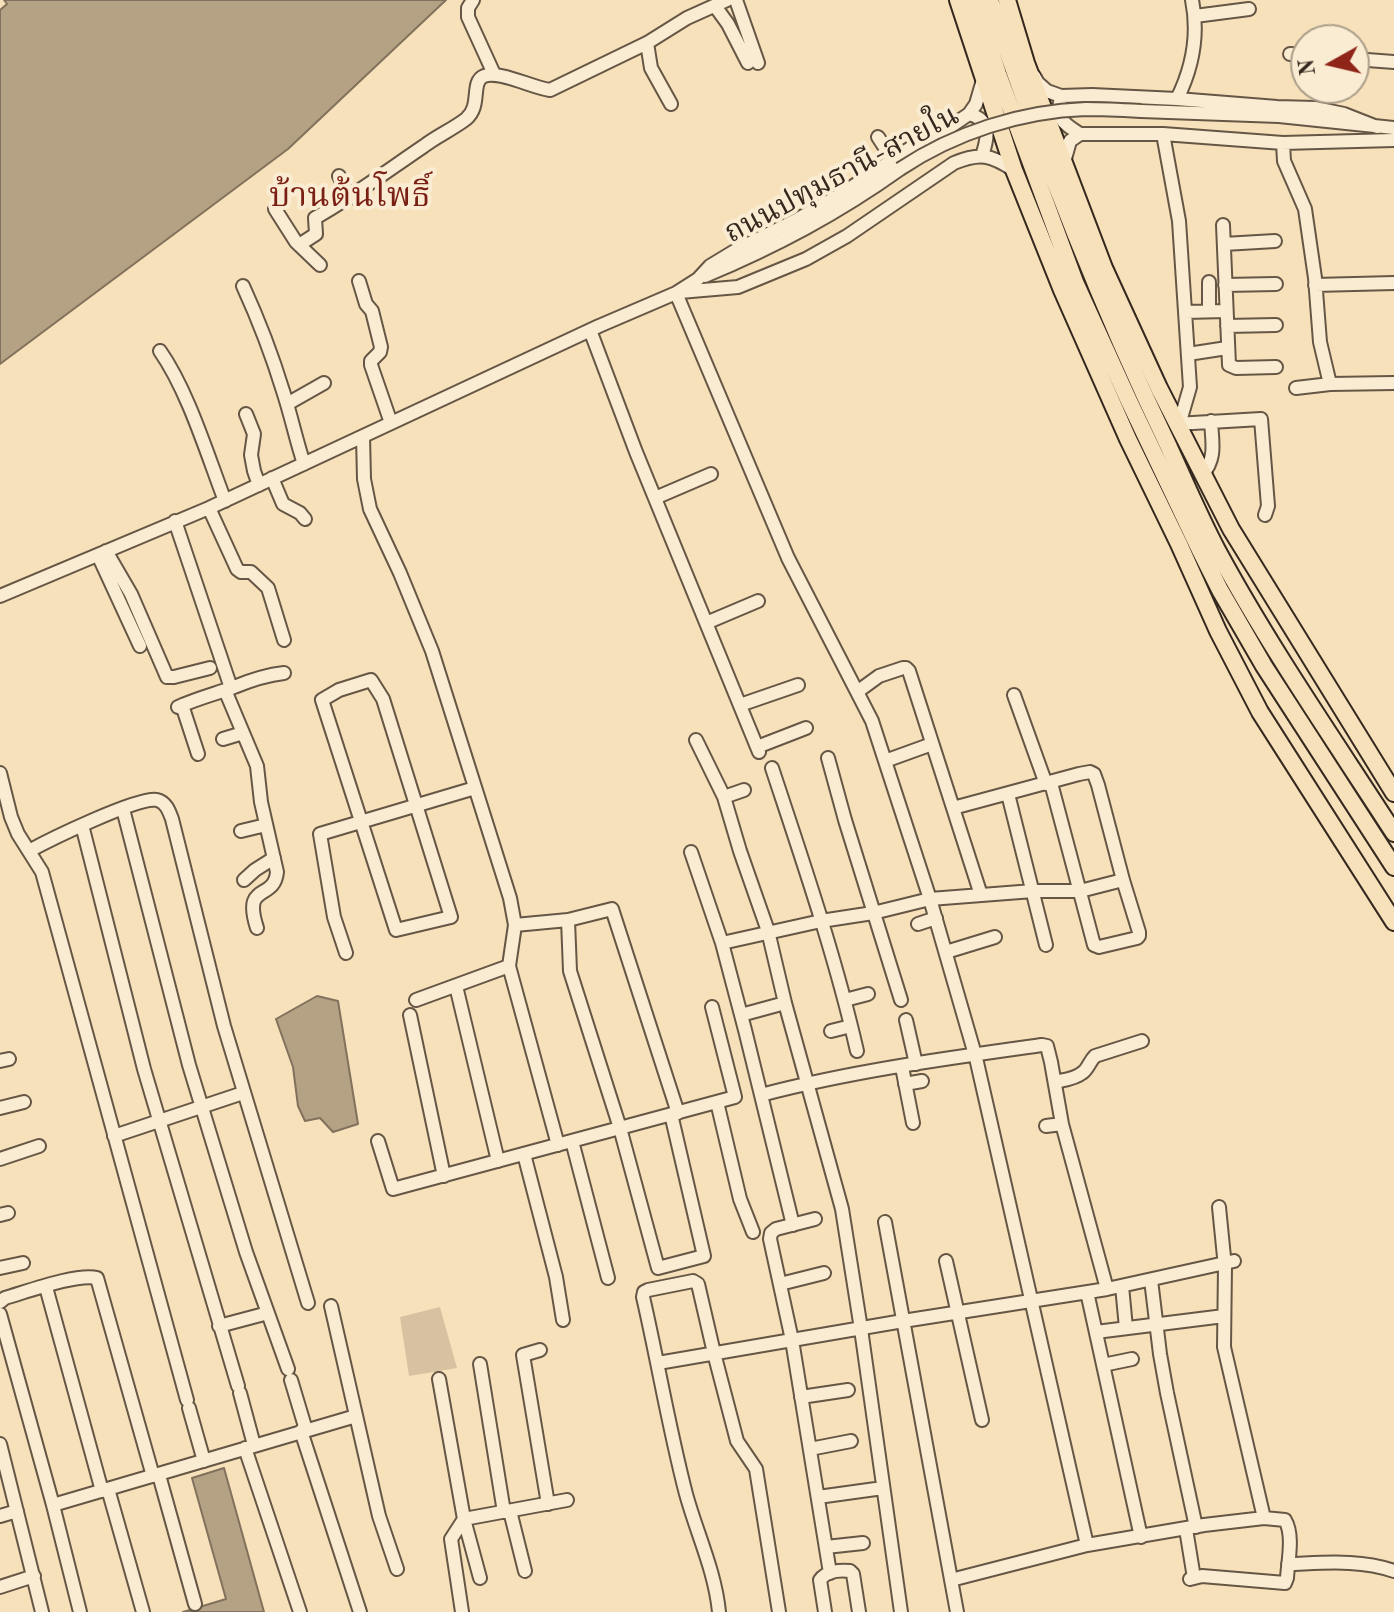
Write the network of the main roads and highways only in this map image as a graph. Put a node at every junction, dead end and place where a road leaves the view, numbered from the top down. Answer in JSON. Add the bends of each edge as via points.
{"nodes":[{"id":1,"x":958,"y":0,"type":"edge"},
{"id":2,"x":966,"y":0,"type":"edge"},
{"id":3,"x":974,"y":0,"type":"edge"},
{"id":4,"x":990,"y":0,"type":"edge"},
{"id":5,"x":999,"y":0,"type":"edge"},
{"id":6,"x":1007,"y":0,"type":"edge"},
{"id":7,"x":1015,"y":33,"type":"junction"},
{"id":8,"x":973,"y":46,"type":"junction"},
{"id":9,"x":1146,"y":362,"type":"junction"},
{"id":10,"x":1149,"y":406,"type":"junction"},
{"id":11,"x":1128,"y":439,"type":"junction"},
{"id":12,"x":1153,"y":451,"type":"junction"},
{"id":13,"x":1200,"y":550,"type":"junction"},
{"id":14,"x":1394,"y":793,"type":"edge"},
{"id":15,"x":1394,"y":833,"type":"edge"},
{"id":16,"x":1394,"y":867,"type":"edge"},
{"id":17,"x":1394,"y":922,"type":"edge"}],
"edges":[{"from":1,"to":8,"type":"main road"},
{"from":2,"to":8,"type":"main road"},
{"from":3,"to":12,"type":"main road","via":[[1075,282]]},
{"from":4,"to":10,"type":"main road","via":[[1048,168]]},
{"from":5,"to":7,"type":"main road"},
{"from":6,"to":7,"type":"main road"},
{"from":7,"to":9,"type":"main road","via":[[1104,268]]},
{"from":8,"to":11,"type":"main road","via":[[1014,170]]},
{"from":9,"to":10,"type":"main road"},
{"from":9,"to":14,"type":"main road","via":[[1237,539]]},
{"from":10,"to":13,"type":"main road"},
{"from":11,"to":12,"type":"main road"},
{"from":11,"to":13,"type":"main road"},
{"from":12,"to":13,"type":"main road"},
{"from":13,"to":15,"type":"main road"},
{"from":13,"to":16,"type":"main road","via":[[1271,676]]},
{"from":13,"to":17,"type":"main road","via":[[1218,631],[1260,712]]}]}
